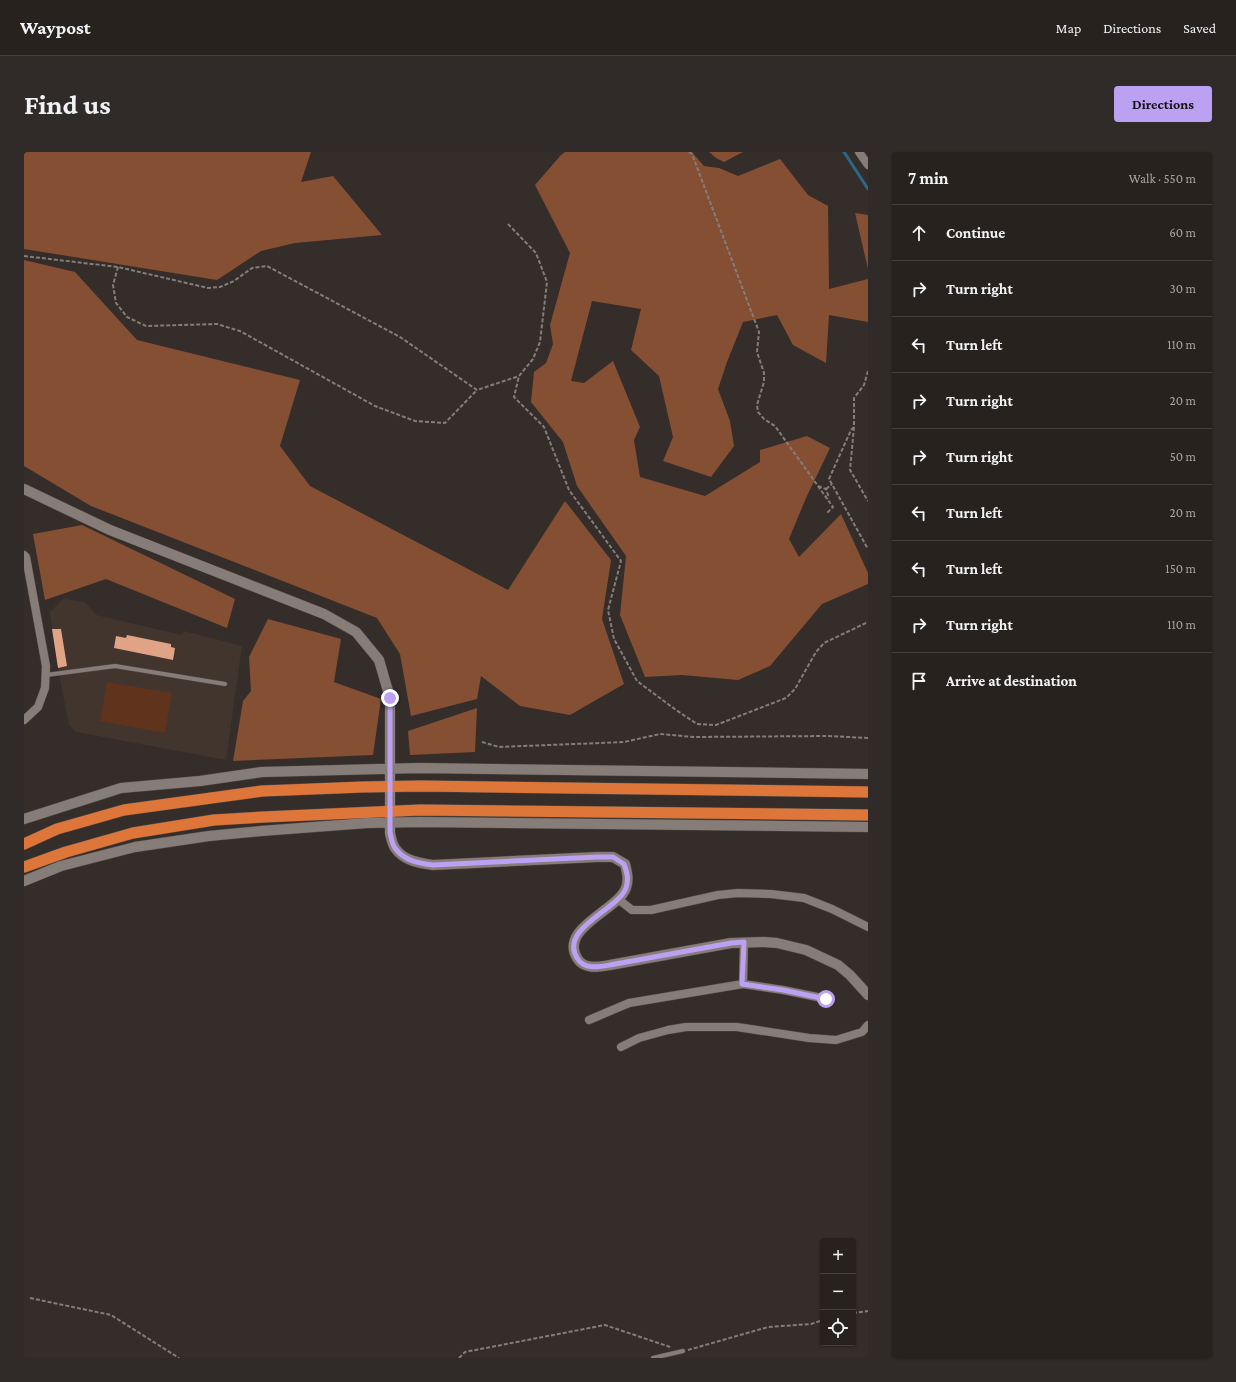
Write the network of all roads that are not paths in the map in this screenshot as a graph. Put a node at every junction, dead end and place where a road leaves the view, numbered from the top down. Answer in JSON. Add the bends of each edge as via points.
{"nodes":[{"id":1,"x":859,"y":152,"type":"edge"},
{"id":2,"x":868,"y":165,"type":"edge"},
{"id":3,"x":24,"y":489,"type":"edge"},
{"id":4,"x":24,"y":555,"type":"edge"},
{"id":5,"x":46,"y":675,"type":"junction"},
{"id":6,"x":225,"y":684,"type":"dead end"},
{"id":7,"x":24,"y":720,"type":"edge"},
{"id":8,"x":390,"y":768,"type":"junction"},
{"id":9,"x":868,"y":774,"type":"edge"},
{"id":10,"x":390,"y":786,"type":"junction"},
{"id":11,"x":868,"y":792,"type":"edge"},
{"id":12,"x":868,"y":815,"type":"edge"},
{"id":13,"x":390,"y":817,"type":"junction"},
{"id":14,"x":24,"y":819,"type":"edge"},
{"id":15,"x":868,"y":827,"type":"edge"},
{"id":16,"x":24,"y":844,"type":"edge"},
{"id":17,"x":24,"y":867,"type":"edge"},
{"id":18,"x":24,"y":881,"type":"edge"},
{"id":19,"x":618,"y":899,"type":"junction"},
{"id":20,"x":868,"y":927,"type":"edge"},
{"id":21,"x":744,"y":942,"type":"junction"},
{"id":22,"x":742,"y":984,"type":"junction"},
{"id":23,"x":864,"y":985,"type":"edge"},
{"id":24,"x":868,"y":995,"type":"edge"},
{"id":25,"x":826,"y":999,"type":"dead end"},
{"id":26,"x":589,"y":1020,"type":"dead end"},
{"id":27,"x":868,"y":1026,"type":"edge"},
{"id":28,"x":621,"y":1048,"type":"dead end"},
{"id":29,"x":683,"y":1351,"type":"road end"},
{"id":30,"x":653,"y":1358,"type":"edge"}],
"edges":[{"from":1,"to":2,"type":"street"},
{"from":3,"to":8,"type":"street","via":[[110,530],[324,614],[356,632],[379,660],[390,698]]},
{"from":4,"to":5,"type":"street"},
{"from":5,"to":6,"type":"lane","via":[[115,666]]},
{"from":5,"to":7,"type":"street","via":[[45,688],[38,707]]},
{"from":8,"to":9,"type":"street"},
{"from":8,"to":10,"type":"street"},
{"from":8,"to":14,"type":"street","via":[[262,772],[121,788]]},
{"from":10,"to":11,"type":"highway"},
{"from":10,"to":13,"type":"street"},
{"from":10,"to":16,"type":"highway","via":[[262,792],[124,810],[56,829]]},
{"from":12,"to":13,"type":"highway","via":[[420,810]]},
{"from":13,"to":15,"type":"street"},
{"from":13,"to":17,"type":"highway","via":[[264,817],[214,820],[133,833]]},
{"from":13,"to":18,"type":"street","via":[[365,823],[209,836],[134,847],[61,866]]},
{"from":13,"to":19,"type":"street","via":[[394,848],[404,857],[418,863],[433,865],[613,857],[624,864],[628,875],[626,888]]},
{"from":19,"to":20,"type":"street","via":[[632,910],[651,910],[718,895],[771,894],[804,898]]},
{"from":19,"to":21,"type":"street","via":[[580,931],[576,938],[575,956],[583,965],[596,967]]},
{"from":21,"to":22,"type":"street"},
{"from":21,"to":23,"type":"street","via":[[777,943],[806,950],[838,965]]},
{"from":22,"to":25,"type":"street"},
{"from":22,"to":26,"type":"street","via":[[629,1003]]},
{"from":23,"to":24,"type":"street"},
{"from":27,"to":28,"type":"street","via":[[862,1032],[836,1040],[737,1027],[686,1027],[639,1038]]},
{"from":29,"to":30,"type":"lane"}]}
